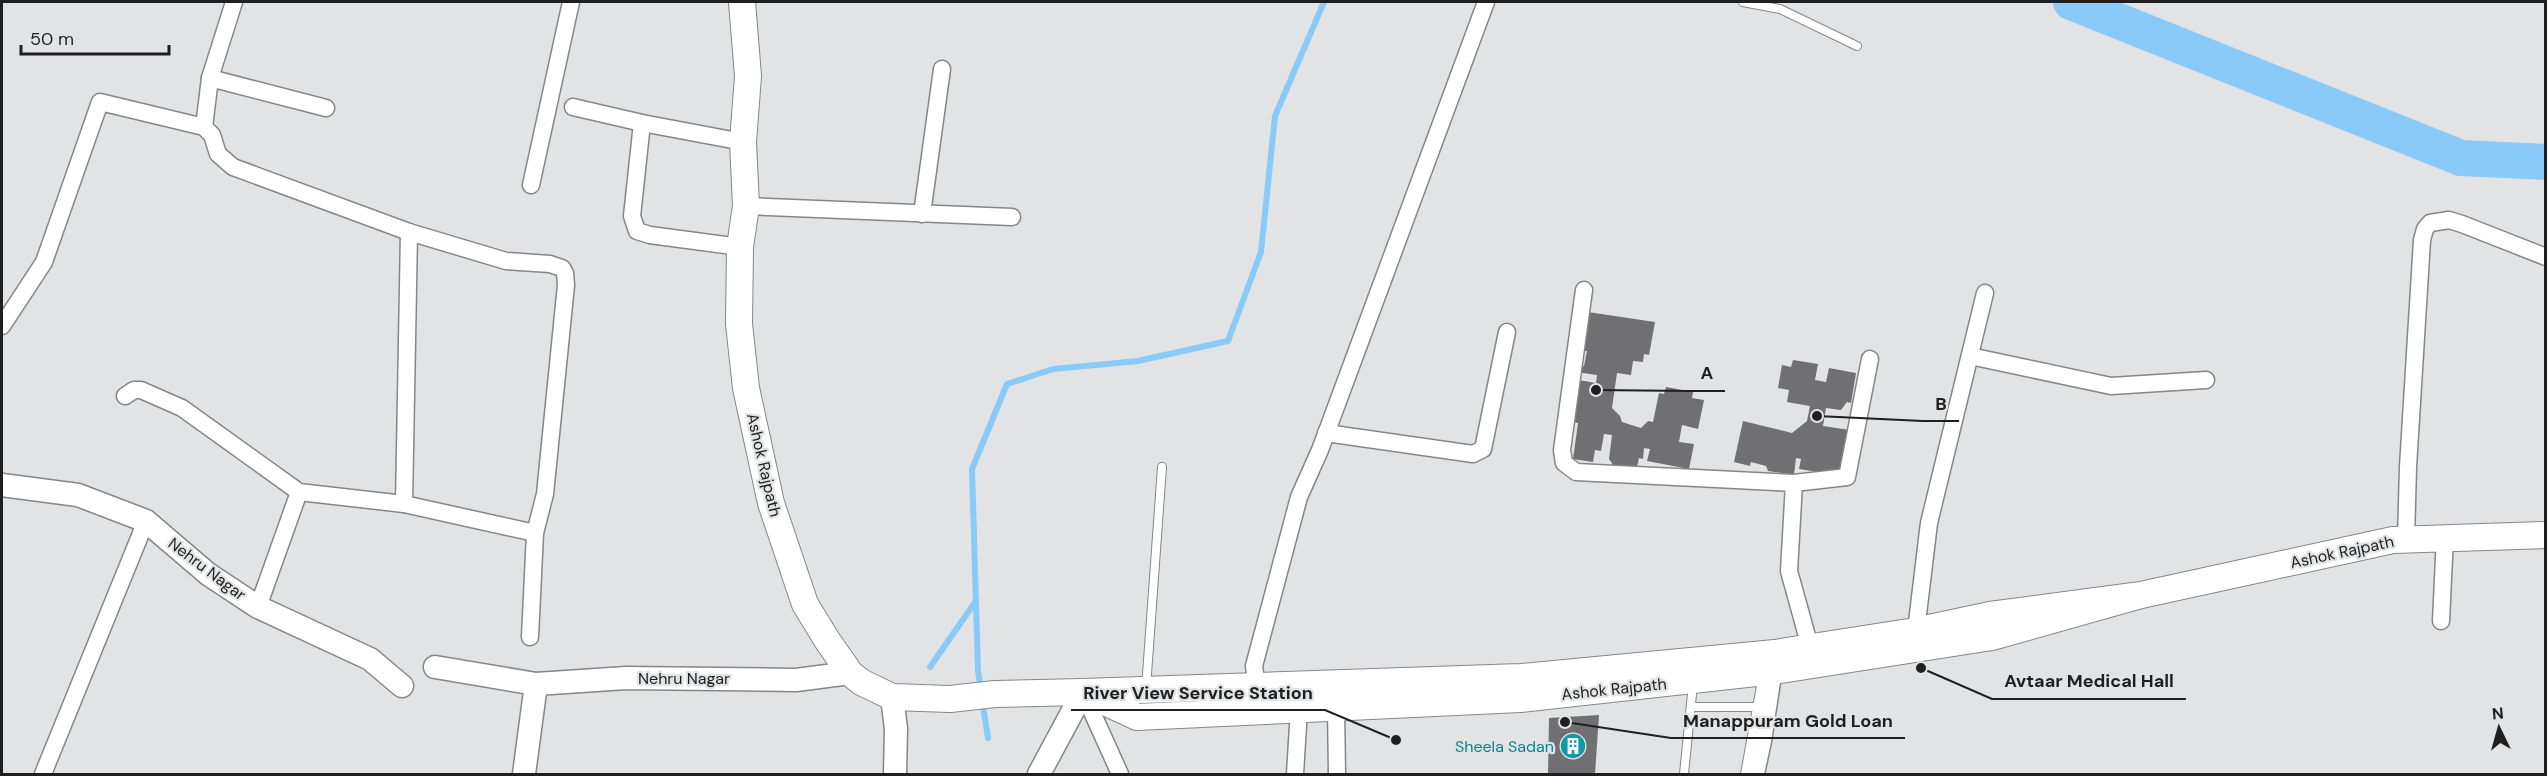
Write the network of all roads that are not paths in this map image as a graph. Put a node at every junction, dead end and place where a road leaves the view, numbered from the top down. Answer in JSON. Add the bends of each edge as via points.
{"nodes":[{"id":1,"x":234,"y":2,"type":"edge"},
{"id":2,"x":571,"y":2,"type":"edge"},
{"id":3,"x":742,"y":2,"type":"edge"},
{"id":4,"x":1743,"y":2,"type":"edge"},
{"id":5,"x":1485,"y":3,"type":"edge"},
{"id":6,"x":1857,"y":46,"type":"dead end"},
{"id":7,"x":942,"y":69,"type":"dead end"},
{"id":8,"x":210,"y":78,"type":"junction"},
{"id":9,"x":573,"y":106,"type":"dead end"},
{"id":10,"x":326,"y":108,"type":"dead end"},
{"id":11,"x":642,"y":123,"type":"junction"},
{"id":12,"x":204,"y":127,"type":"junction"},
{"id":13,"x":743,"y":142,"type":"junction"},
{"id":14,"x":531,"y":185,"type":"dead end"},
{"id":15,"x":746,"y":206,"type":"junction"},
{"id":16,"x":922,"y":214,"type":"junction"},
{"id":17,"x":1012,"y":217,"type":"dead end"},
{"id":18,"x":409,"y":232,"type":"junction"},
{"id":19,"x":740,"y":247,"type":"junction"},
{"id":20,"x":2546,"y":257,"type":"edge"},
{"id":21,"x":1584,"y":290,"type":"dead end"},
{"id":22,"x":1985,"y":293,"type":"dead end"},
{"id":23,"x":2,"y":326,"type":"edge"},
{"id":24,"x":1507,"y":332,"type":"dead end"},
{"id":25,"x":1970,"y":356,"type":"junction"},
{"id":26,"x":1870,"y":359,"type":"dead end"},
{"id":27,"x":2206,"y":380,"type":"dead end"},
{"id":28,"x":125,"y":396,"type":"dead end"},
{"id":29,"x":1326,"y":433,"type":"junction"},
{"id":30,"x":1162,"y":467,"type":"dead end"},
{"id":31,"x":1794,"y":483,"type":"junction"},
{"id":32,"x":2,"y":484,"type":"edge"},
{"id":33,"x":299,"y":492,"type":"junction"},
{"id":34,"x":404,"y":504,"type":"junction"},
{"id":35,"x":146,"y":520,"type":"junction"},
{"id":36,"x":535,"y":533,"type":"junction"},
{"id":37,"x":2546,"y":535,"type":"edge"},
{"id":38,"x":2445,"y":537,"type":"junction"},
{"id":39,"x":2406,"y":539,"type":"junction"},
{"id":40,"x":258,"y":607,"type":"junction"},
{"id":41,"x":2441,"y":621,"type":"dead end"},
{"id":42,"x":530,"y":637,"type":"dead end"},
{"id":43,"x":1915,"y":640,"type":"junction"},
{"id":44,"x":1810,"y":647,"type":"junction"},
{"id":45,"x":1771,"y":665,"type":"junction"},
{"id":46,"x":435,"y":667,"type":"dead end"},
{"id":47,"x":850,"y":673,"type":"junction"},
{"id":48,"x":1693,"y":680,"type":"junction"},
{"id":49,"x":536,"y":684,"type":"junction"},
{"id":50,"x":402,"y":686,"type":"dead end"},
{"id":51,"x":1257,"y":687,"type":"junction"},
{"id":52,"x":1146,"y":690,"type":"junction"},
{"id":53,"x":1083,"y":692,"type":"junction"},
{"id":54,"x":892,"y":697,"type":"junction"},
{"id":55,"x":1758,"y":706,"type":"junction"},
{"id":56,"x":1691,"y":707,"type":"junction"},
{"id":57,"x":1336,"y":708,"type":"junction"},
{"id":58,"x":1299,"y":709,"type":"junction"},
{"id":59,"x":43,"y":774,"type":"edge"},
{"id":60,"x":524,"y":774,"type":"edge"},
{"id":61,"x":895,"y":774,"type":"edge"},
{"id":62,"x":1039,"y":774,"type":"edge"},
{"id":63,"x":1120,"y":774,"type":"edge"},
{"id":64,"x":1295,"y":774,"type":"edge"},
{"id":65,"x":1337,"y":774,"type":"edge"},
{"id":66,"x":1684,"y":774,"type":"edge"},
{"id":67,"x":1745,"y":774,"type":"edge"},
{"id":68,"x":1755,"y":774,"type":"edge"}],
"edges":[{"from":1,"to":8,"type":"street"},
{"from":2,"to":14,"type":"street"},
{"from":3,"to":13,"type":"main road","name":"Ashok Rajpath","via":[[748,76]]},
{"from":4,"to":6,"type":"lane","via":[[1787,12]]},
{"from":5,"to":29,"type":"street"},
{"from":7,"to":16,"type":"street"},
{"from":8,"to":10,"type":"street"},
{"from":8,"to":12,"type":"street"},
{"from":9,"to":11,"type":"street"},
{"from":11,"to":13,"type":"street"},
{"from":11,"to":19,"type":"street","via":[[632,216],[637,231]]},
{"from":12,"to":18,"type":"street","via":[[212,135],[218,154],[233,167]]},
{"from":12,"to":23,"type":"street","via":[[100,102],[44,262]]},
{"from":13,"to":15,"type":"main road","name":"Ashok Rajpath"},
{"from":15,"to":16,"type":"street"},
{"from":15,"to":19,"type":"main road","name":"Ashok Rajpath"},
{"from":16,"to":17,"type":"street"},
{"from":18,"to":34,"type":"street"},
{"from":18,"to":36,"type":"street","via":[[506,261],[550,264],[565,273],[545,494]]},
{"from":19,"to":47,"type":"main road","name":"Ashok Rajpath","via":[[739,324],[746,388],[771,503],[806,604]]},
{"from":20,"to":39,"type":"street","via":[[2449,220],[2430,223],[2425,229]]},
{"from":21,"to":31,"type":"street","via":[[1562,450],[1564,463],[1576,472]]},
{"from":22,"to":25,"type":"street"},
{"from":24,"to":29,"type":"street","via":[[1483,449],[1473,454]]},
{"from":25,"to":27,"type":"street","via":[[2111,386]]},
{"from":25,"to":43,"type":"street","via":[[1929,523]]},
{"from":26,"to":31,"type":"street","via":[[1847,477]]},
{"from":28,"to":33,"type":"street","via":[[141,390],[182,408]]},
{"from":29,"to":51,"type":"street","via":[[1299,497],[1254,666]]},
{"from":30,"to":52,"type":"lane"},
{"from":31,"to":44,"type":"street","via":[[1790,571]]},
{"from":32,"to":35,"type":"street","name":"Nehru Nagar","via":[[78,495]]},
{"from":33,"to":34,"type":"street"},
{"from":33,"to":40,"type":"street"},
{"from":34,"to":36,"type":"street"},
{"from":35,"to":40,"type":"street","name":"Nehru Nagar","via":[[208,574]]},
{"from":35,"to":59,"type":"street"},
{"from":36,"to":42,"type":"street"},
{"from":37,"to":38,"type":"main road","name":"Ashok Rajpath"},
{"from":38,"to":39,"type":"main road","name":"Ashok Rajpath"},
{"from":38,"to":41,"type":"street"},
{"from":39,"to":43,"type":"main road","name":"Ashok Rajpath","via":[[2141,596],[1992,637]]},
{"from":40,"to":50,"type":"street","name":"Nehru Nagar","via":[[370,659]]},
{"from":43,"to":44,"type":"main road","name":"Ashok Rajpath"},
{"from":43,"to":45,"type":"main road","name":"Ashok Rajpath"},
{"from":44,"to":45,"type":"main road","name":"Ashok Rajpath"},
{"from":45,"to":48,"type":"main road","name":"Ashok Rajpath"},
{"from":45,"to":51,"type":"main road","name":"Ashok Rajpath"},
{"from":45,"to":55,"type":"lane"},
{"from":45,"to":68,"type":"street"},
{"from":46,"to":49,"type":"street","name":"Nehru Nagar"},
{"from":47,"to":49,"type":"street","name":"Nehru Nagar","via":[[796,680],[626,678]]},
{"from":47,"to":54,"type":"main road","name":"Ashok Rajpath"},
{"from":48,"to":56,"type":"lane"},
{"from":48,"to":57,"type":"main road","name":"Ashok Rajpath","via":[[1520,699]]},
{"from":49,"to":60,"type":"street"},
{"from":51,"to":52,"type":"main road","name":"Ashok Rajpath"},
{"from":52,"to":53,"type":"main road","name":"Ashok Rajpath"},
{"from":53,"to":54,"type":"main road","name":"Ashok Rajpath","via":[[950,699]]},
{"from":53,"to":58,"type":"main road","name":"Ashok Rajpath","via":[[1137,717]]},
{"from":53,"to":62,"type":"street"},
{"from":53,"to":63,"type":"street"},
{"from":54,"to":61,"type":"street"},
{"from":55,"to":56,"type":"lane"},
{"from":55,"to":67,"type":"lane"},
{"from":56,"to":66,"type":"lane"},
{"from":57,"to":58,"type":"main road","name":"Ashok Rajpath"},
{"from":57,"to":65,"type":"street"},
{"from":58,"to":64,"type":"street"}]}
